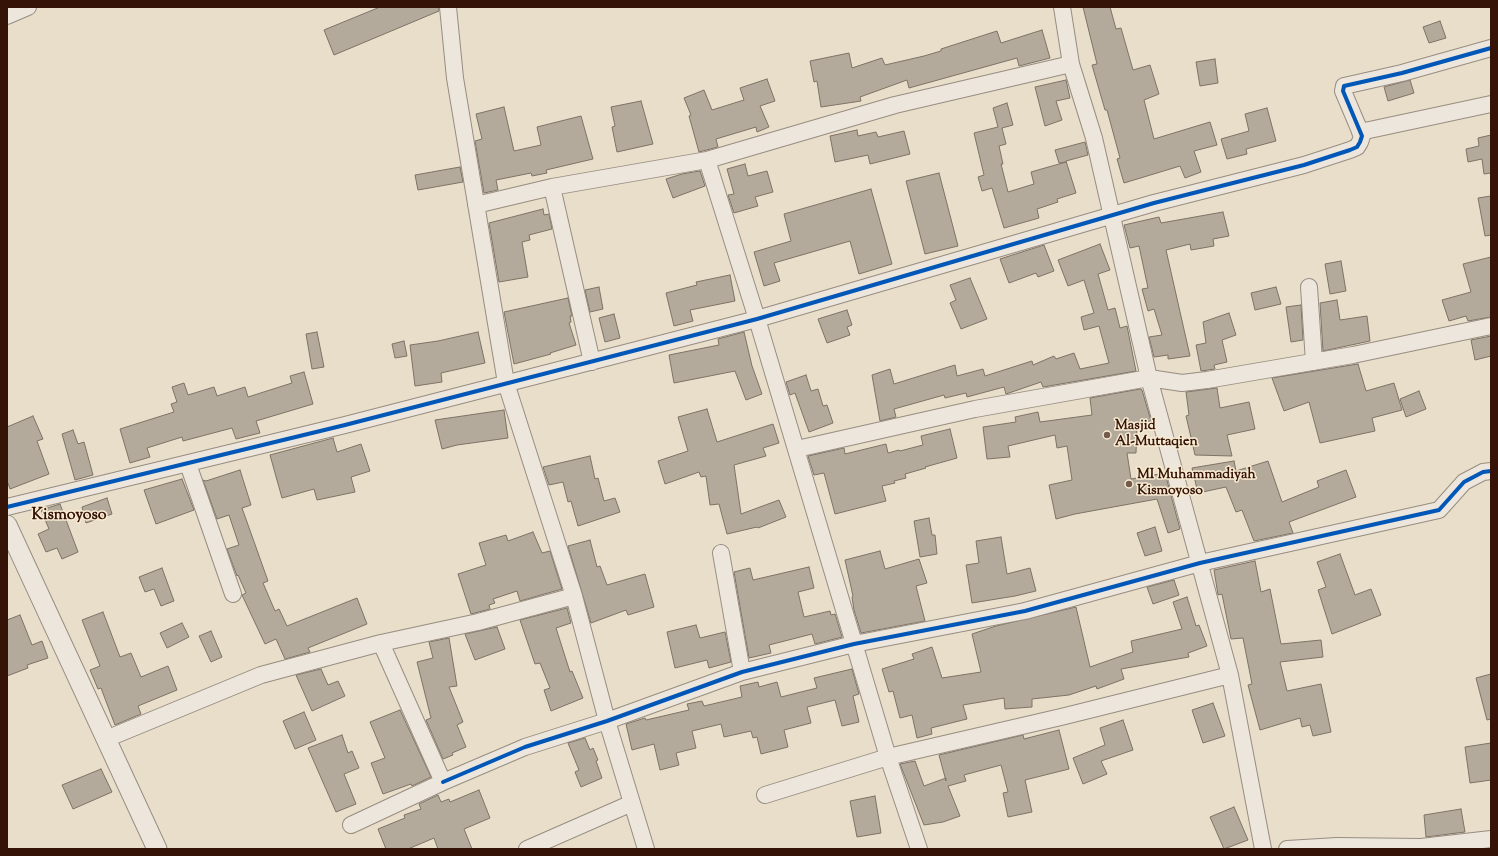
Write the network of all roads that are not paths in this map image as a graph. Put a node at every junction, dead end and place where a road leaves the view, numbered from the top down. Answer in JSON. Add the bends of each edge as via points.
{"nodes":[{"id":1,"x":28,"y":7,"type":"edge"},
{"id":2,"x":448,"y":7,"type":"edge"},
{"id":3,"x":1062,"y":7,"type":"edge"},
{"id":4,"x":7,"y":16,"type":"edge"},
{"id":5,"x":1491,"y":48,"type":"edge"},
{"id":6,"x":1071,"y":64,"type":"junction"},
{"id":7,"x":1491,"y":104,"type":"edge"},
{"id":8,"x":1360,"y":132,"type":"junction"},
{"id":9,"x":707,"y":160,"type":"junction"},
{"id":10,"x":552,"y":186,"type":"junction"},
{"id":11,"x":476,"y":205,"type":"junction"},
{"id":12,"x":1113,"y":215,"type":"junction"},
{"id":13,"x":1309,"y":287,"type":"dead end"},
{"id":14,"x":757,"y":320,"type":"junction"},
{"id":15,"x":1491,"y":326,"type":"edge"},
{"id":16,"x":592,"y":362,"type":"junction"},
{"id":17,"x":1314,"y":362,"type":"junction"},
{"id":18,"x":1149,"y":378,"type":"junction"},
{"id":19,"x":506,"y":383,"type":"junction"},
{"id":20,"x":797,"y":449,"type":"junction"},
{"id":21,"x":188,"y":464,"type":"junction"},
{"id":22,"x":1491,"y":471,"type":"edge"},
{"id":23,"x":7,"y":507,"type":"edge"},
{"id":24,"x":7,"y":526,"type":"edge"},
{"id":25,"x":721,"y":553,"type":"dead end"},
{"id":26,"x":1200,"y":563,"type":"junction"},
{"id":27,"x":233,"y":594,"type":"dead end"},
{"id":28,"x":574,"y":596,"type":"junction"},
{"id":29,"x":381,"y":643,"type":"junction"},
{"id":30,"x":854,"y":644,"type":"junction"},
{"id":31,"x":742,"y":672,"type":"junction"},
{"id":32,"x":1230,"y":675,"type":"junction"},
{"id":33,"x":607,"y":721,"type":"junction"},
{"id":34,"x":106,"y":739,"type":"junction"},
{"id":35,"x":888,"y":757,"type":"junction"},
{"id":36,"x":443,"y":782,"type":"junction"},
{"id":37,"x":766,"y":795,"type":"dead end"},
{"id":38,"x":632,"y":802,"type":"junction"},
{"id":39,"x":351,"y":825,"type":"dead end"},
{"id":40,"x":1491,"y":839,"type":"edge"},
{"id":41,"x":157,"y":849,"type":"edge"},
{"id":42,"x":527,"y":849,"type":"edge"},
{"id":43,"x":646,"y":849,"type":"edge"},
{"id":44,"x":919,"y":849,"type":"edge"},
{"id":45,"x":1263,"y":849,"type":"edge"},
{"id":46,"x":1287,"y":849,"type":"edge"}],
"edges":[{"from":1,"to":4,"type":"street"},
{"from":2,"to":11,"type":"street","via":[[451,54]]},
{"from":3,"to":6,"type":"street"},
{"from":5,"to":8,"type":"street","via":[[1344,86],[1343,91]]},
{"from":6,"to":9,"type":"street","via":[[895,105]]},
{"from":6,"to":12,"type":"street","via":[[1094,138]]},
{"from":7,"to":8,"type":"street"},
{"from":8,"to":12,"type":"street","via":[[1362,136],[1357,147],[1337,154],[1297,167]]},
{"from":9,"to":10,"type":"street"},
{"from":9,"to":14,"type":"street"},
{"from":10,"to":11,"type":"street"},
{"from":10,"to":16,"type":"street"},
{"from":11,"to":19,"type":"street"},
{"from":12,"to":14,"type":"street"},
{"from":12,"to":18,"type":"street"},
{"from":13,"to":17,"type":"street"},
{"from":14,"to":16,"type":"street"},
{"from":14,"to":20,"type":"street"},
{"from":15,"to":17,"type":"street"},
{"from":16,"to":19,"type":"street"},
{"from":17,"to":18,"type":"street","via":[[1182,382]]},
{"from":18,"to":20,"type":"street","via":[[976,409]]},
{"from":18,"to":26,"type":"street"},
{"from":19,"to":21,"type":"street"},
{"from":19,"to":28,"type":"street"},
{"from":20,"to":30,"type":"street"},
{"from":21,"to":23,"type":"street"},
{"from":21,"to":27,"type":"street"},
{"from":22,"to":26,"type":"street","via":[[1483,472],[1464,482],[1439,510]]},
{"from":24,"to":34,"type":"street"},
{"from":25,"to":31,"type":"street"},
{"from":26,"to":30,"type":"street","via":[[1025,611]]},
{"from":26,"to":32,"type":"street"},
{"from":28,"to":29,"type":"street","via":[[478,622]]},
{"from":28,"to":33,"type":"street"},
{"from":29,"to":34,"type":"street","via":[[261,675]]},
{"from":29,"to":36,"type":"street"},
{"from":30,"to":31,"type":"street"},
{"from":30,"to":35,"type":"street"},
{"from":31,"to":33,"type":"street"},
{"from":32,"to":35,"type":"street"},
{"from":32,"to":45,"type":"street"},
{"from":33,"to":36,"type":"street","via":[[526,747]]},
{"from":33,"to":38,"type":"street"},
{"from":34,"to":41,"type":"street"},
{"from":35,"to":37,"type":"street"},
{"from":35,"to":44,"type":"street"},
{"from":36,"to":39,"type":"street"},
{"from":38,"to":42,"type":"street"},
{"from":38,"to":43,"type":"street"},
{"from":40,"to":46,"type":"street","via":[[1421,847],[1337,846]]}]}
